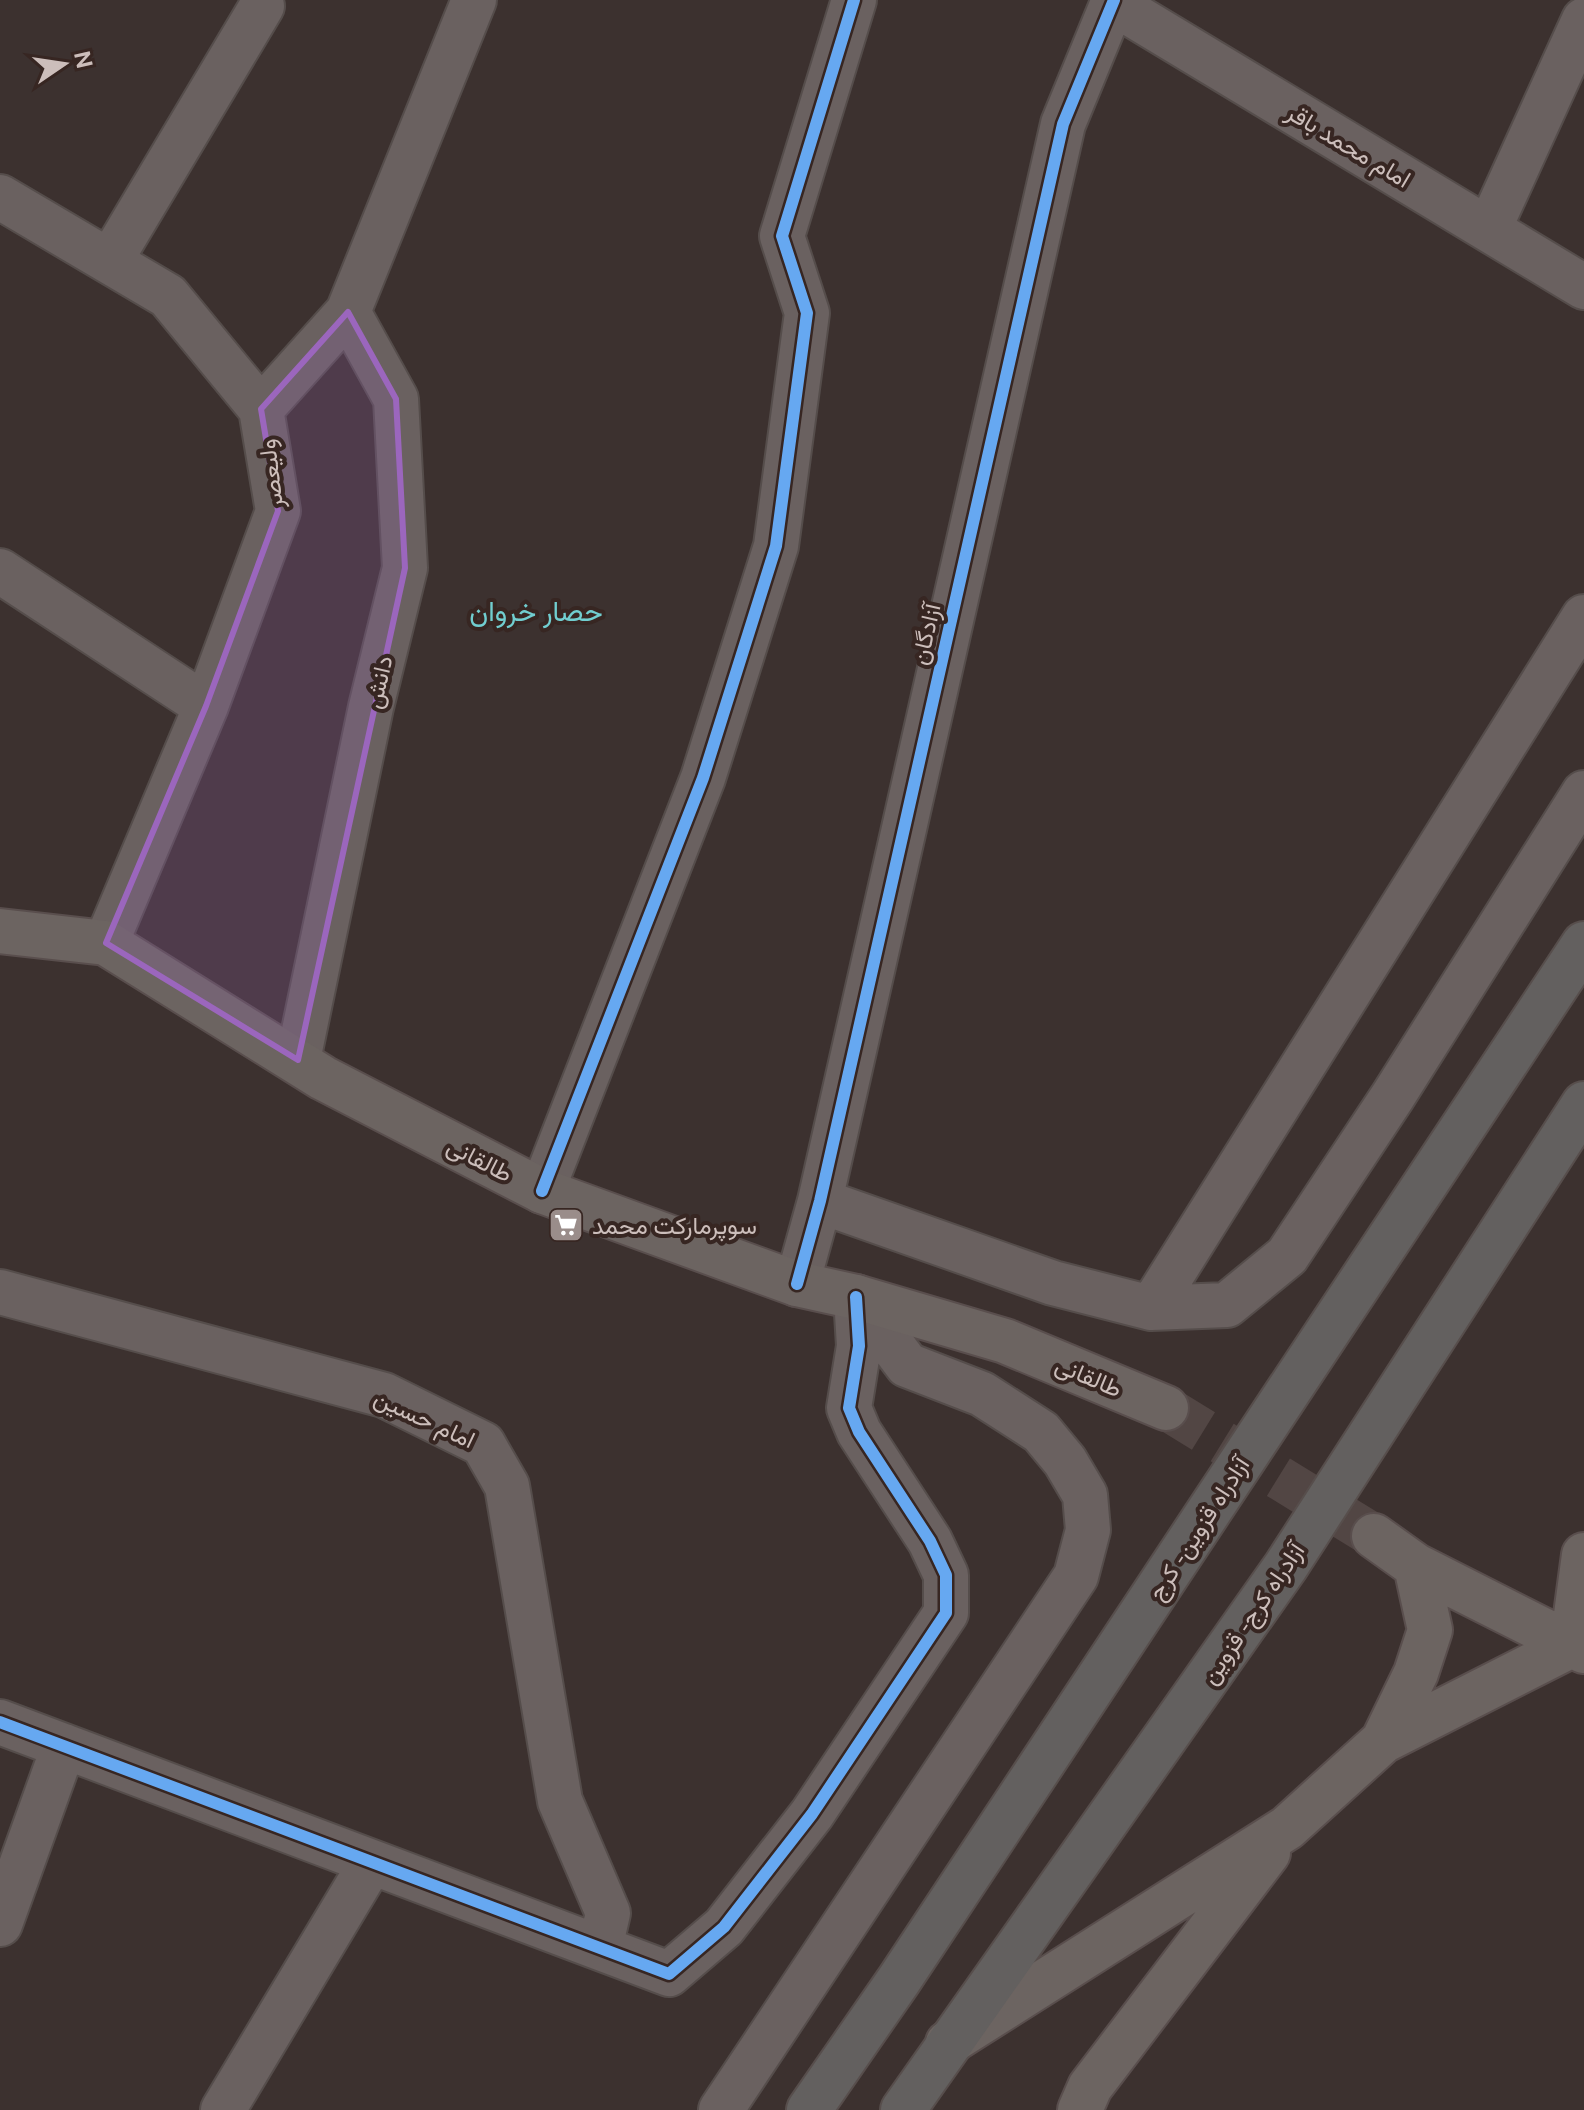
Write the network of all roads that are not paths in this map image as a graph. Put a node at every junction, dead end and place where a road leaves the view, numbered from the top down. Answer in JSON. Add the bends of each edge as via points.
{"nodes":[{"id":1,"x":474,"y":0,"type":"edge"},
{"id":2,"x":854,"y":0,"type":"edge"},
{"id":3,"x":1114,"y":1,"type":"edge"},
{"id":4,"x":262,"y":6,"type":"dead end"},
{"id":5,"x":1584,"y":20,"type":"edge"},
{"id":6,"x":0,"y":197,"type":"edge"},
{"id":7,"x":1489,"y":229,"type":"junction"},
{"id":8,"x":110,"y":261,"type":"junction"},
{"id":9,"x":1584,"y":287,"type":"edge"},
{"id":10,"x":348,"y":312,"type":"junction"},
{"id":11,"x":261,"y":409,"type":"junction"},
{"id":12,"x":0,"y":571,"type":"edge"},
{"id":13,"x":1584,"y":617,"type":"edge"},
{"id":14,"x":206,"y":706,"type":"junction"},
{"id":15,"x":1584,"y":793,"type":"edge"},
{"id":16,"x":4,"y":939,"type":"edge"},
{"id":17,"x":106,"y":943,"type":"junction"},
{"id":18,"x":1584,"y":944,"type":"edge"},
{"id":19,"x":298,"y":1060,"type":"junction"},
{"id":20,"x":1584,"y":1104,"type":"edge"},
{"id":21,"x":542,"y":1191,"type":"junction"},
{"id":22,"x":820,"y":1201,"type":"junction"},
{"id":23,"x":797,"y":1284,"type":"junction"},
{"id":24,"x":0,"y":1292,"type":"edge"},
{"id":25,"x":856,"y":1297,"type":"junction"},
{"id":26,"x":1151,"y":1308,"type":"junction"},
{"id":27,"x":1166,"y":1408,"type":"tunnel mouth"},
{"id":28,"x":1374,"y":1536,"type":"tunnel mouth"},
{"id":29,"x":1584,"y":1555,"type":"edge"},
{"id":30,"x":1416,"y":1566,"type":"junction"},
{"id":31,"x":1578,"y":1648,"type":"edge"},
{"id":32,"x":0,"y":1722,"type":"edge"},
{"id":33,"x":1383,"y":1741,"type":"junction"},
{"id":34,"x":64,"y":1746,"type":"junction"},
{"id":35,"x":1287,"y":1828,"type":"junction"},
{"id":36,"x":371,"y":1863,"type":"junction"},
{"id":37,"x":0,"y":1924,"type":"edge"},
{"id":38,"x":600,"y":1948,"type":"junction"},
{"id":39,"x":948,"y":2043,"type":"junction"},
{"id":40,"x":223,"y":2110,"type":"edge"},
{"id":41,"x":721,"y":2110,"type":"edge"},
{"id":42,"x":809,"y":2110,"type":"edge"},
{"id":43,"x":903,"y":2110,"type":"edge"},
{"id":44,"x":1080,"y":2110,"type":"edge"}],
"edges":[{"from":1,"to":10,"type":"street"},
{"from":2,"to":21,"type":"street","via":[[782,236],[807,313],[776,546],[703,778]]},
{"from":3,"to":7,"type":"street","name":"امام محمد باقر"},
{"from":3,"to":22,"type":"street","name":"آزادگان","via":[[1063,124]]},
{"from":4,"to":8,"type":"street"},
{"from":5,"to":7,"type":"street"},
{"from":6,"to":8,"type":"street","name":"ولیعصر"},
{"from":7,"to":9,"type":"street","name":"امام محمد باقر"},
{"from":8,"to":11,"type":"street","name":"ولیعصر","via":[[168,296]]},
{"from":10,"to":11,"type":"street"},
{"from":10,"to":19,"type":"street","name":"دانش","via":[[396,399],[405,568]]},
{"from":11,"to":14,"type":"street","name":"ولیعصر","via":[[278,511]]},
{"from":12,"to":14,"type":"street"},
{"from":13,"to":26,"type":"street"},
{"from":14,"to":17,"type":"street","name":"ولیعصر"},
{"from":15,"to":26,"type":"street","via":[[1287,1256],[1227,1305]]},
{"from":16,"to":17,"type":"main road","name":"طالقانی"},
{"from":17,"to":19,"type":"main road","name":"طالقانی"},
{"from":18,"to":42,"type":"highway","name":"آزادراه قزوین - کرج"},
{"from":19,"to":21,"type":"main road","name":"طالقانی","via":[[323,1078]]},
{"from":20,"to":39,"type":"highway","name":"آزادراه کرج - قزوین","via":[[1286,1566]]},
{"from":21,"to":23,"type":"main road","name":"طالقانی"},
{"from":22,"to":23,"type":"street","name":"آزادگان"},
{"from":22,"to":26,"type":"street","via":[[1053,1283]]},
{"from":23,"to":25,"type":"main road","name":"طالقانی"},
{"from":24,"to":38,"type":"street","name":"امام حسین","via":[[384,1395],[483,1444],[507,1486],[560,1801],[608,1913]]},
{"from":25,"to":27,"type":"main road","name":"طالقانی","via":[[1005,1341]]},
{"from":25,"to":38,"type":"street","via":[[859,1346],[849,1408],[930,1541],[946,1575],[946,1613],[812,1814],[724,1927],[669,1974]]},
{"from":25,"to":41,"type":"street","via":[[907,1365],[982,1394],[1041,1432],[1085,1495],[1088,1530],[1076,1576]]},
{"from":28,"to":30,"type":"main road"},
{"from":29,"to":31,"type":"main road"},
{"from":30,"to":31,"type":"main road"},
{"from":30,"to":33,"type":"main road","via":[[1430,1630]]},
{"from":31,"to":33,"type":"main road"},
{"from":32,"to":34,"type":"street"},
{"from":33,"to":35,"type":"main road"},
{"from":34,"to":36,"type":"street"},
{"from":34,"to":37,"type":"street"},
{"from":35,"to":39,"type":"main road"},
{"from":35,"to":44,"type":"main road","via":[[1090,2087]]},
{"from":36,"to":38,"type":"street"},
{"from":36,"to":40,"type":"street"},
{"from":39,"to":43,"type":"highway","name":"آزادراه کرج - قزوین"}]}
